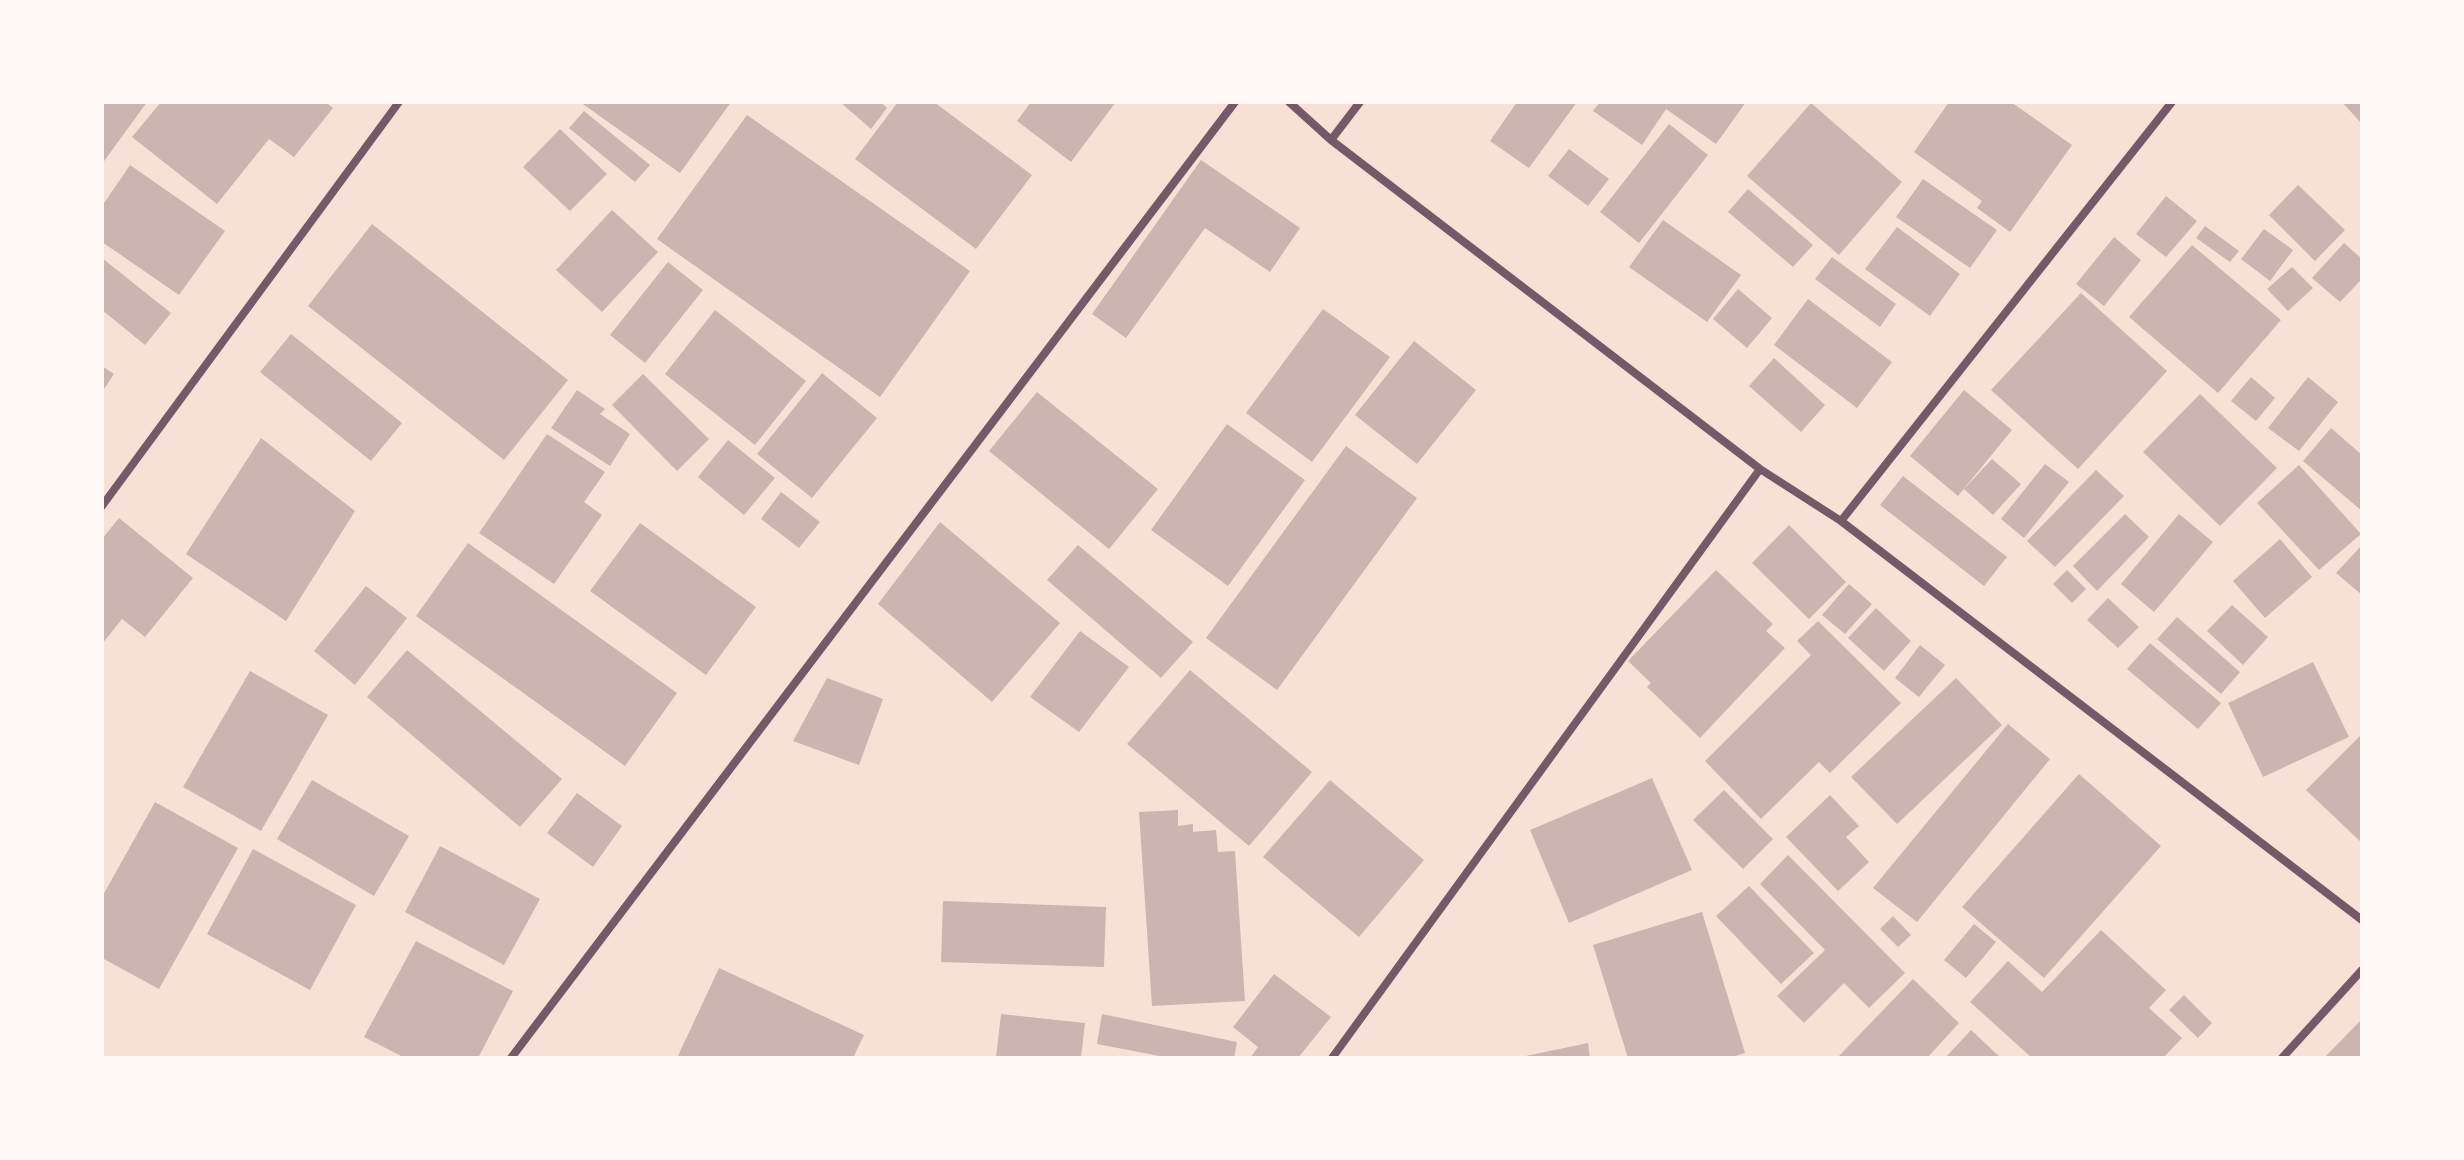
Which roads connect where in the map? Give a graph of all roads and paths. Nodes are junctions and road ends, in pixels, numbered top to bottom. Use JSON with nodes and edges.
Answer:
{"nodes":[{"id":1,"x":399,"y":102,"type":"edge"},
{"id":2,"x":1235,"y":102,"type":"edge"},
{"id":3,"x":1289,"y":102,"type":"edge"},
{"id":4,"x":1360,"y":102,"type":"edge"},
{"id":5,"x":2172,"y":102,"type":"edge"},
{"id":6,"x":1331,"y":140,"type":"junction"},
{"id":7,"x":1760,"y":469,"type":"junction"},
{"id":8,"x":102,"y":506,"type":"edge"},
{"id":9,"x":1841,"y":521,"type":"junction"},
{"id":10,"x":2362,"y":920,"type":"edge"},
{"id":11,"x":2362,"y":970,"type":"edge"},
{"id":12,"x":511,"y":1058,"type":"edge"},
{"id":13,"x":1332,"y":1058,"type":"edge"},
{"id":14,"x":2282,"y":1058,"type":"edge"}],
"edges":[{"from":1,"to":8,"type":"street"},
{"from":2,"to":12,"type":"street"},
{"from":3,"to":6,"type":"street"},
{"from":4,"to":6,"type":"street"},
{"from":5,"to":9,"type":"street"},
{"from":6,"to":7,"type":"street"},
{"from":7,"to":9,"type":"street"},
{"from":7,"to":13,"type":"street"},
{"from":9,"to":10,"type":"street"},
{"from":11,"to":14,"type":"street"}]}
